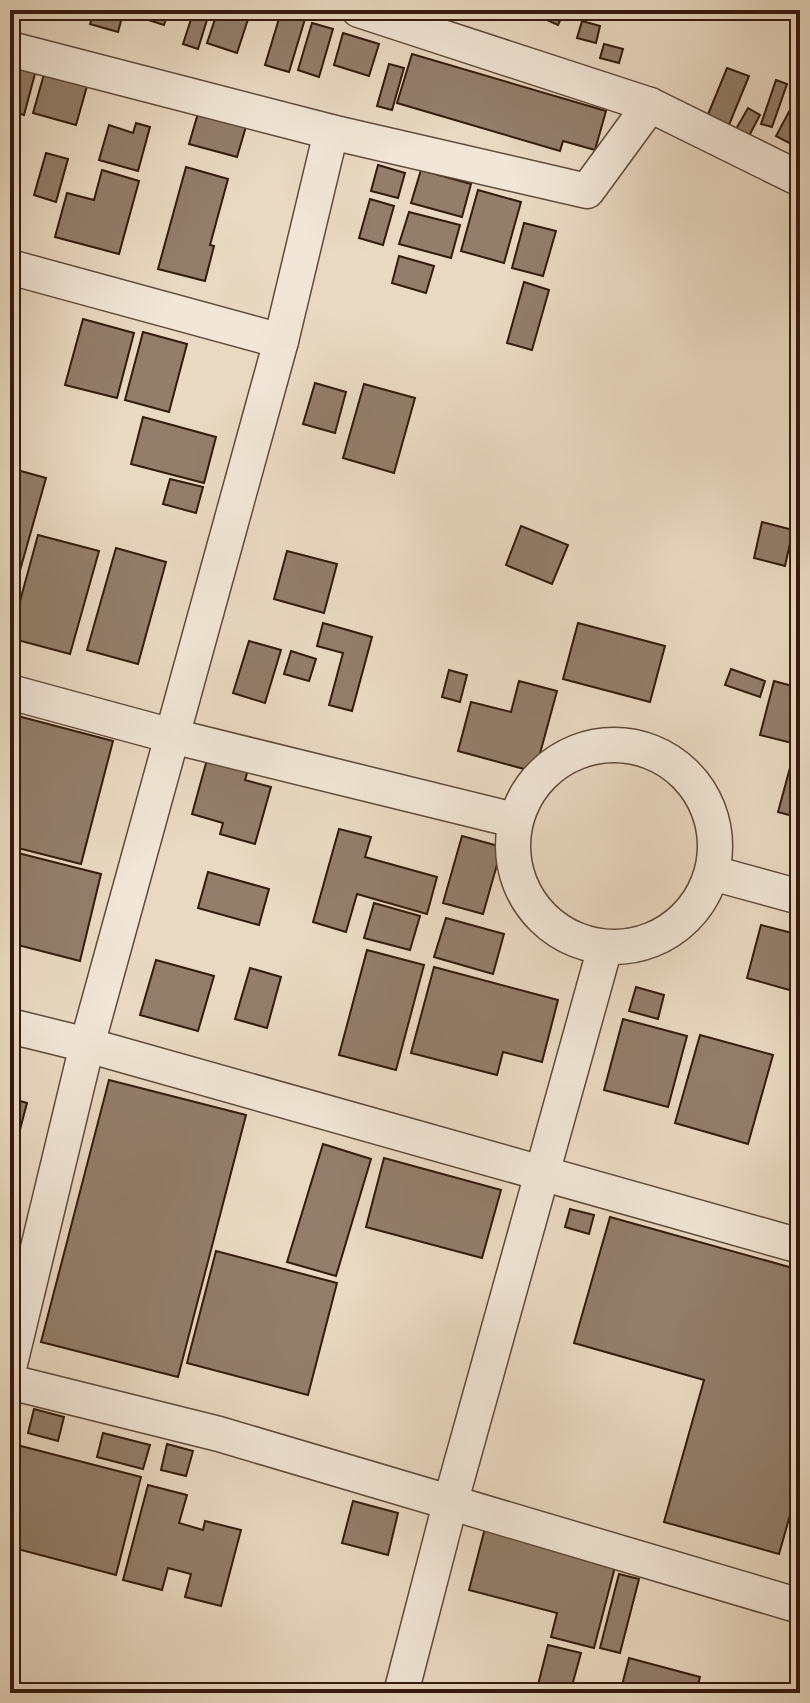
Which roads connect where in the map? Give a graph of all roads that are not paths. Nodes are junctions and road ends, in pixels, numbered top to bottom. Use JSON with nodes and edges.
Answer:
{"nodes":[{"id":1,"x":359,"y":10,"type":"edge"},
{"id":2,"x":10,"y":49,"type":"edge"},
{"id":3,"x":650,"y":105,"type":"junction"},
{"id":4,"x":331,"y":132,"type":"junction"},
{"id":5,"x":800,"y":179,"type":"edge"},
{"id":6,"x":10,"y":267,"type":"edge"},
{"id":7,"x":281,"y":341,"type":"junction"},
{"id":8,"x":10,"y":692,"type":"edge"},
{"id":9,"x":172,"y":736,"type":"junction"},
{"id":10,"x":514,"y":820,"type":"junction"},
{"id":11,"x":716,"y":874,"type":"junction"},
{"id":12,"x":800,"y":897,"type":"edge"},
{"id":13,"x":604,"y":951,"type":"junction"},
{"id":14,"x":10,"y":1026,"type":"edge"},
{"id":15,"x":87,"y":1045,"type":"junction"},
{"id":16,"x":542,"y":1174,"type":"junction"},
{"id":17,"x":800,"y":1246,"type":"edge"},
{"id":18,"x":10,"y":1364,"type":"edge"},
{"id":19,"x":10,"y":1382,"type":"edge"},
{"id":20,"x":450,"y":1504,"type":"junction"},
{"id":21,"x":800,"y":1606,"type":"edge"},
{"id":22,"x":401,"y":1693,"type":"edge"}],
"edges":[{"from":1,"to":3,"type":"street"},
{"from":2,"to":4,"type":"street"},
{"from":3,"to":4,"type":"street"},
{"from":3,"to":5,"type":"street"},
{"from":4,"to":7,"type":"street"},
{"from":6,"to":7,"type":"street"},
{"from":7,"to":9,"type":"street"},
{"from":8,"to":9,"type":"street"},
{"from":9,"to":10,"type":"street"},
{"from":9,"to":15,"type":"street"},
{"from":10,"to":11,"type":"street"},
{"from":10,"to":13,"type":"street"},
{"from":11,"to":12,"type":"street"},
{"from":11,"to":13,"type":"street"},
{"from":13,"to":16,"type":"street"},
{"from":14,"to":15,"type":"street"},
{"from":15,"to":16,"type":"street"},
{"from":15,"to":18,"type":"street"},
{"from":16,"to":17,"type":"street"},
{"from":16,"to":20,"type":"street"},
{"from":19,"to":20,"type":"street"},
{"from":20,"to":21,"type":"street"},
{"from":20,"to":22,"type":"street"}]}
